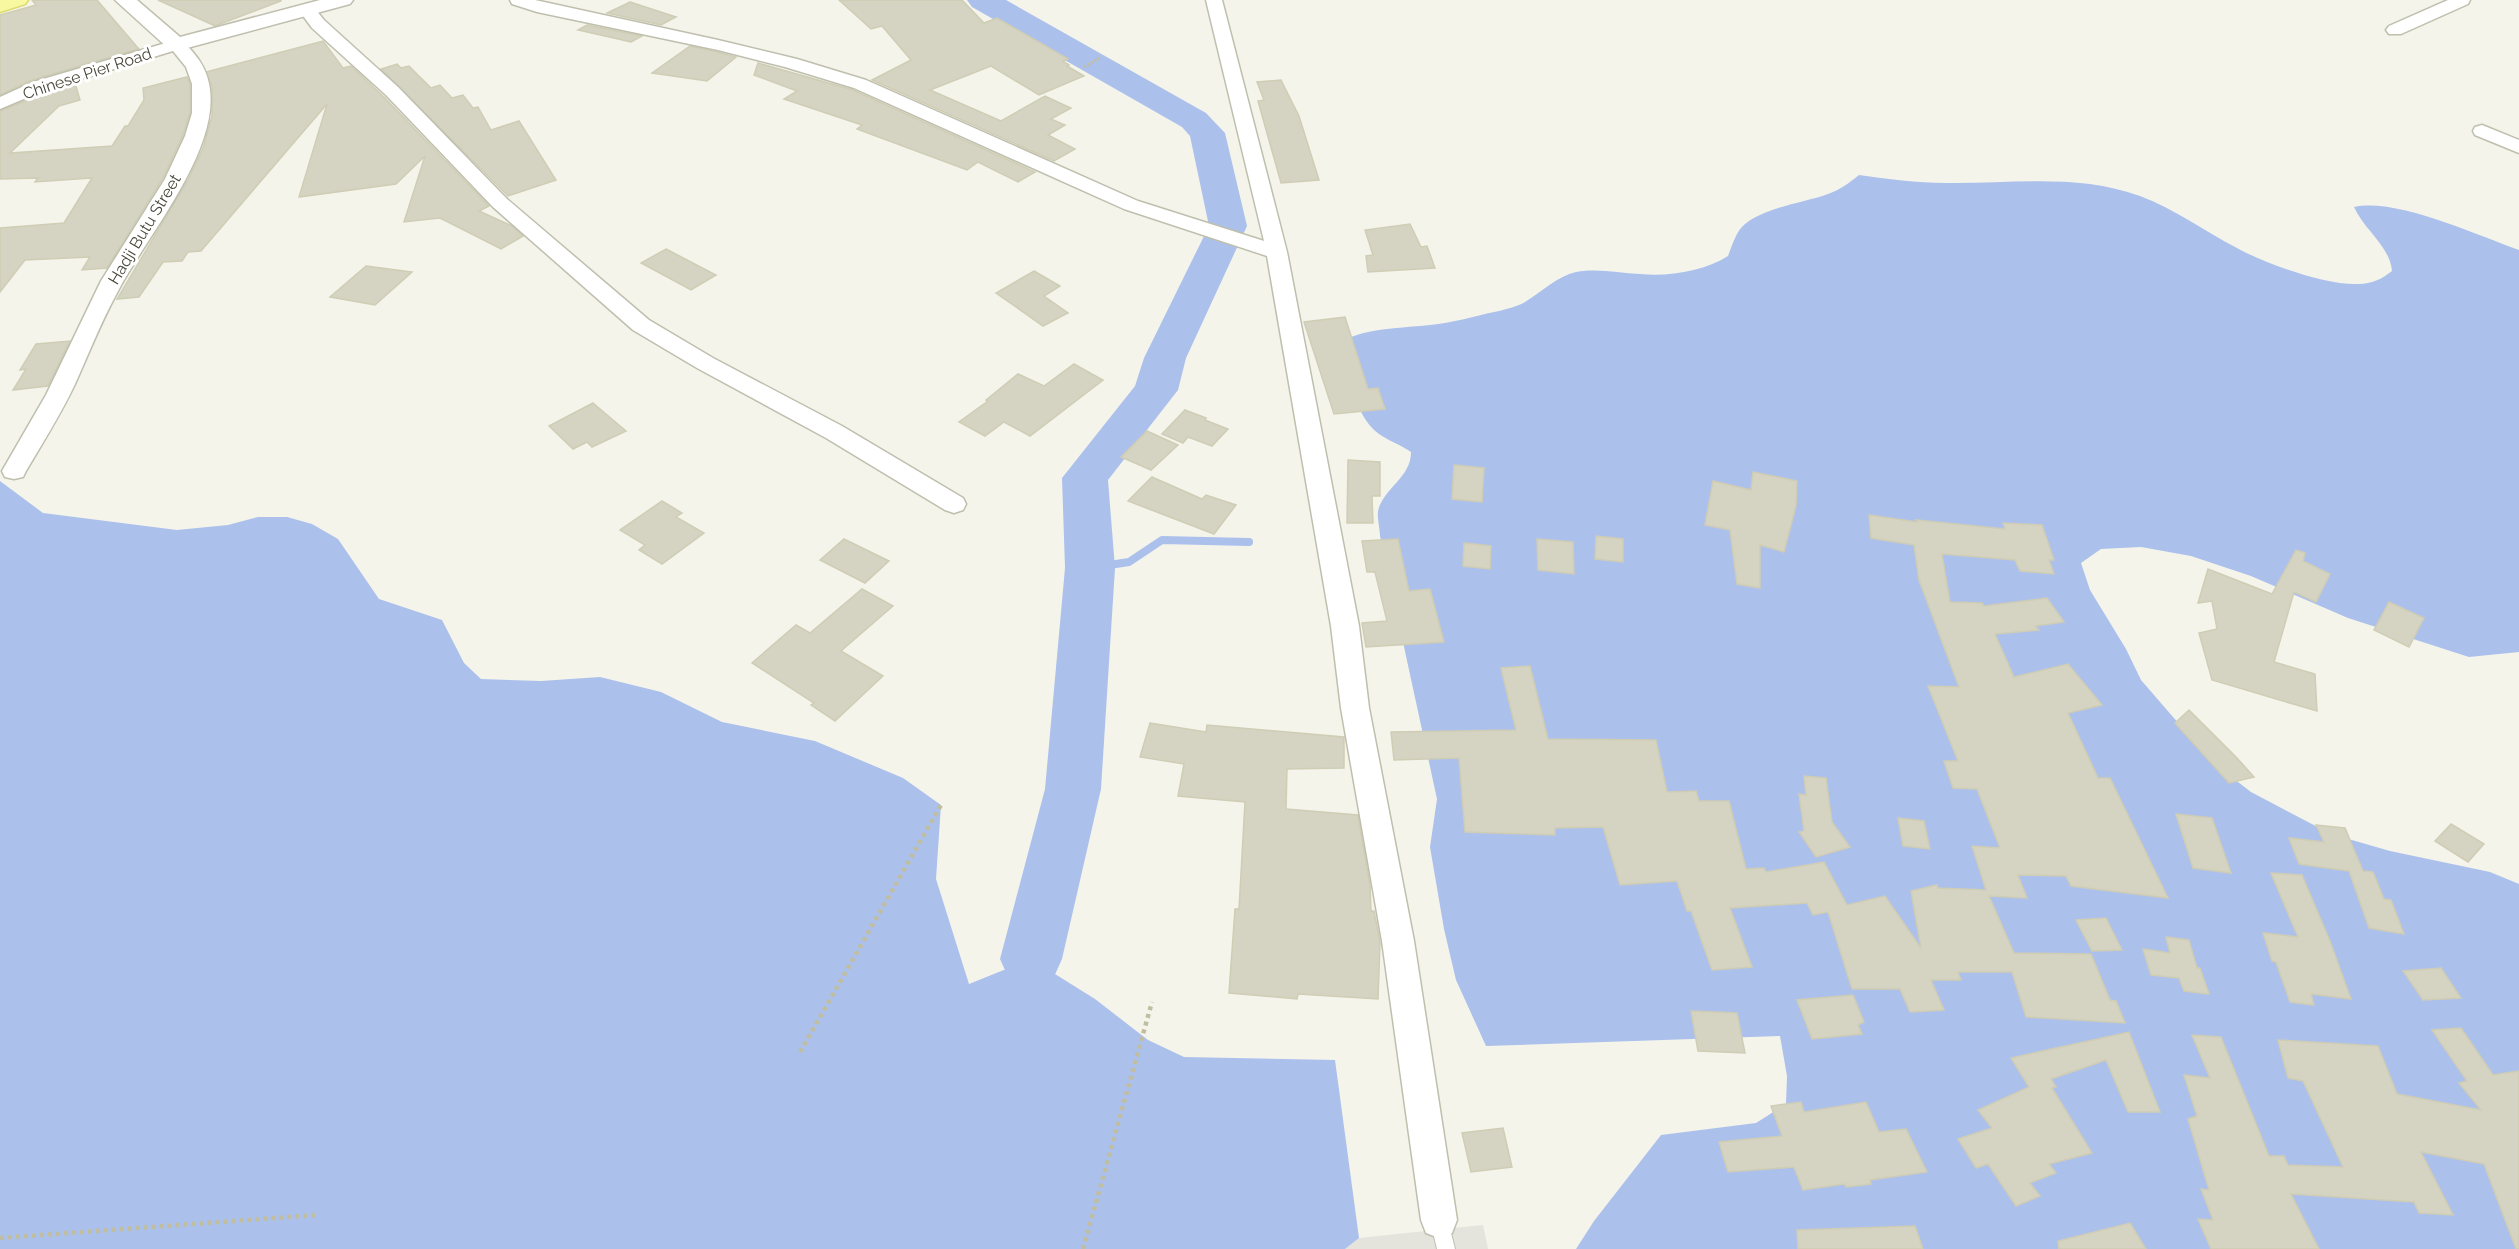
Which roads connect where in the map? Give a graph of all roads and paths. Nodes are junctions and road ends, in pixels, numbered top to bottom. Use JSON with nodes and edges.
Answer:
{"nodes":[{"id":1,"x":18,"y":0,"type":"edge"},
{"id":2,"x":125,"y":0,"type":"edge"},
{"id":3,"x":343,"y":0,"type":"edge"},
{"id":4,"x":518,"y":0,"type":"edge"},
{"id":5,"x":1214,"y":0,"type":"edge"},
{"id":6,"x":2463,"y":0,"type":"edge"},
{"id":7,"x":0,"y":6,"type":"edge"},
{"id":8,"x":306,"y":9,"type":"junction"},
{"id":9,"x":2395,"y":30,"type":"dead end"},
{"id":10,"x":176,"y":45,"type":"junction"},
{"id":11,"x":1100,"y":58,"type":"dead end"},
{"id":12,"x":1084,"y":68,"type":"dead end"},
{"id":13,"x":0,"y":105,"type":"edge"},
{"id":14,"x":2482,"y":131,"type":"dead end"},
{"id":15,"x":2519,"y":147,"type":"edge"},
{"id":16,"x":1277,"y":252,"type":"junction"},
{"id":17,"x":14,"y":471,"type":"dead end"},
{"id":18,"x":954,"y":504,"type":"dead end"},
{"id":19,"x":941,"y":805,"type":"dead end"},
{"id":20,"x":1152,"y":1002,"type":"dead end"},
{"id":21,"x":800,"y":1052,"type":"dead end"},
{"id":22,"x":315,"y":1215,"type":"dead end"},
{"id":23,"x":1439,"y":1220,"type":"joint"},
{"id":24,"x":0,"y":1238,"type":"edge"},
{"id":25,"x":1083,"y":1249,"type":"edge"},
{"id":26,"x":1446,"y":1249,"type":"edge"}],
"edges":[{"from":1,"to":7,"type":"main road"},
{"from":2,"to":10,"type":"street","name":"Hadji Butu Street"},
{"from":3,"to":8,"type":"street"},
{"from":4,"to":16,"type":"street"},
{"from":5,"to":16,"type":"street"},
{"from":6,"to":9,"type":"street"},
{"from":8,"to":10,"type":"street"},
{"from":8,"to":18,"type":"street"},
{"from":10,"to":13,"type":"street","name":"Chinese Pier Road"},
{"from":10,"to":17,"type":"street","name":"Hadji Butu Street"},
{"from":11,"to":12,"type":"path"},
{"from":14,"to":15,"type":"street"},
{"from":16,"to":23,"type":"street"},
{"from":19,"to":21,"type":"path"},
{"from":20,"to":25,"type":"path"},
{"from":22,"to":24,"type":"path"},
{"from":23,"to":26,"type":"lane"}]}
